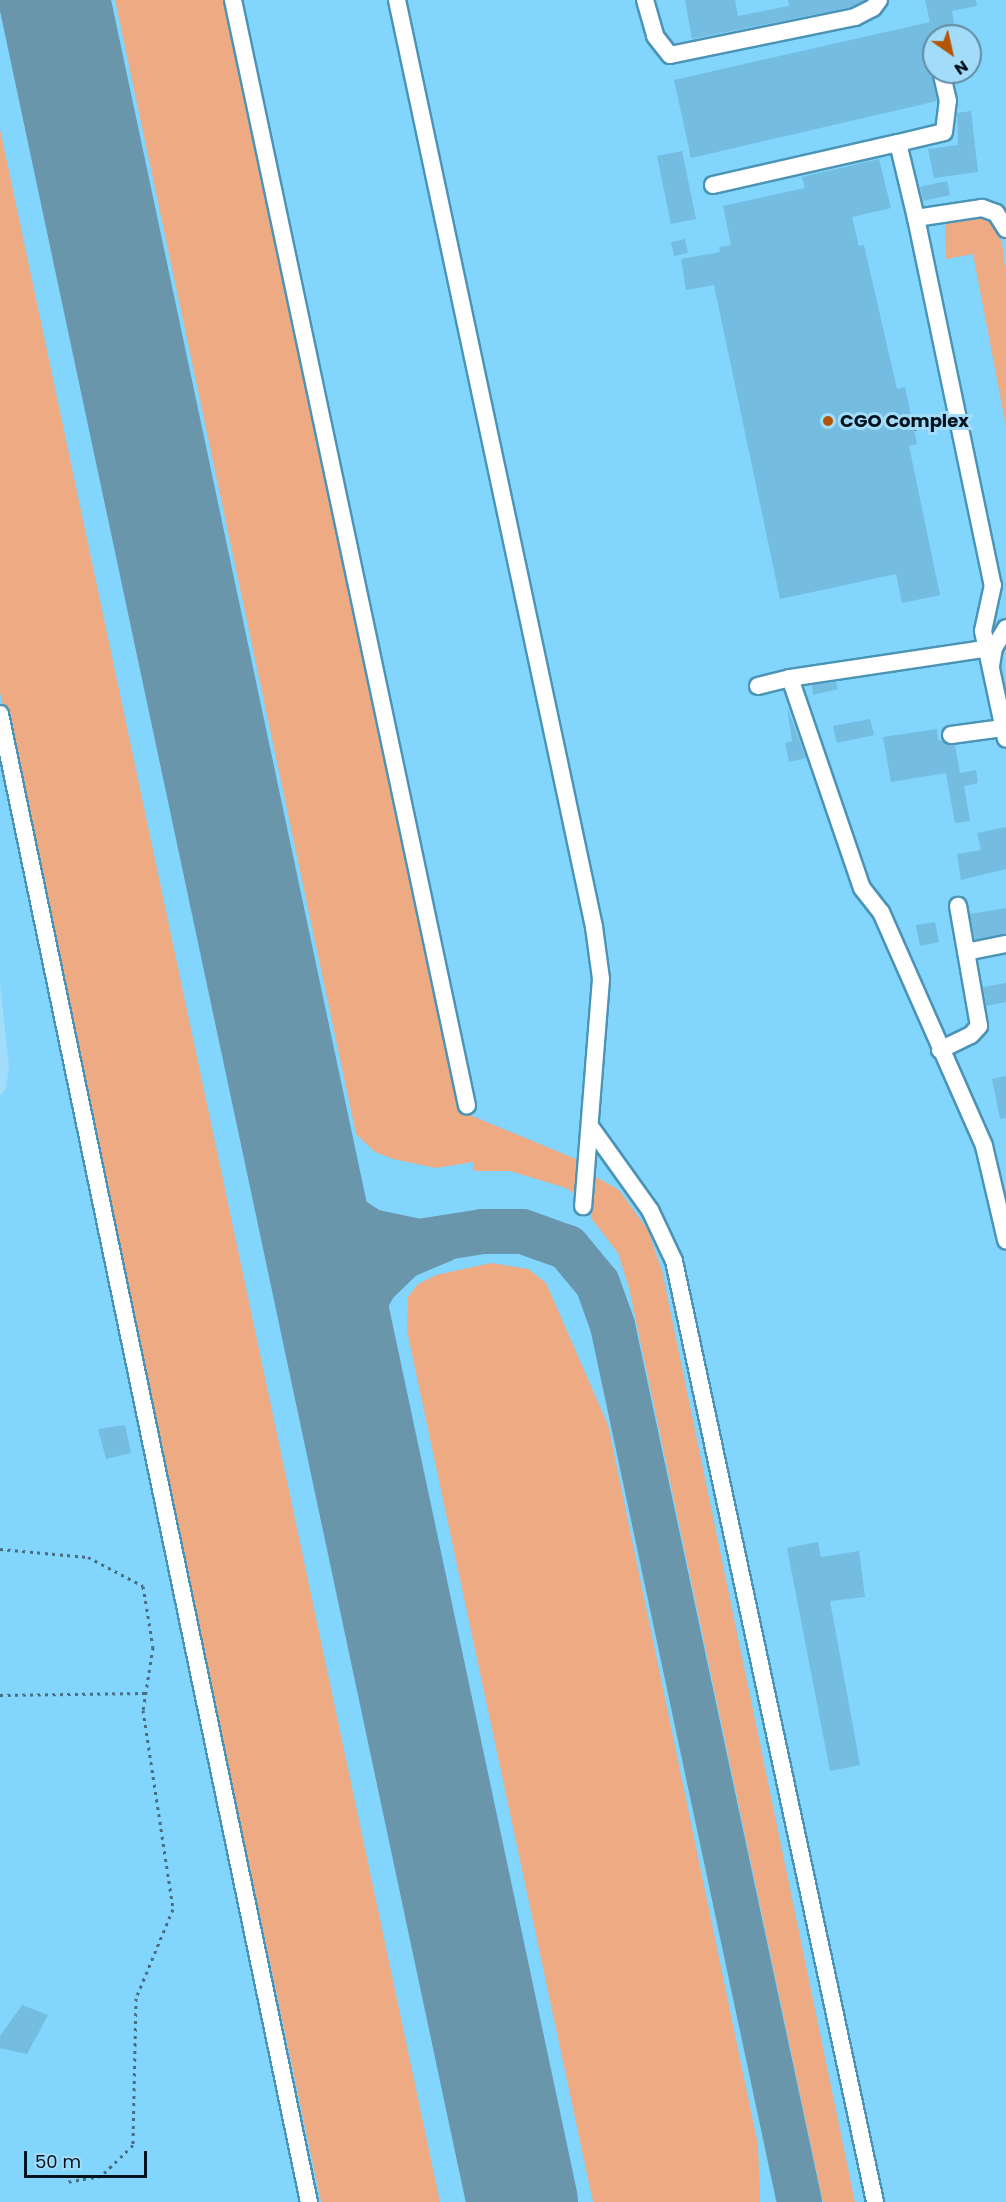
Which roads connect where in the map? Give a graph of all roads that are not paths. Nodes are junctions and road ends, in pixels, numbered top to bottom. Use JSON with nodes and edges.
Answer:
{"nodes":[{"id":1,"x":233,"y":0,"type":"edge"},
{"id":2,"x":398,"y":0,"type":"edge"},
{"id":3,"x":645,"y":0,"type":"edge"},
{"id":4,"x":879,"y":0,"type":"edge"},
{"id":5,"x":944,"y":84,"type":"edge"},
{"id":6,"x":898,"y":143,"type":"junction"},
{"id":7,"x":713,"y":184,"type":"dead end"},
{"id":8,"x":916,"y":218,"type":"junction"},
{"id":9,"x":1006,"y":229,"type":"edge"},
{"id":10,"x":1006,"y":628,"type":"edge"},
{"id":11,"x":985,"y":649,"type":"junction"},
{"id":12,"x":990,"y":669,"type":"junction"},
{"id":13,"x":790,"y":678,"type":"junction"},
{"id":14,"x":758,"y":686,"type":"dead end"},
{"id":15,"x":0,"y":714,"type":"edge"},
{"id":16,"x":1004,"y":734,"type":"edge"},
{"id":17,"x":951,"y":735,"type":"dead end"},
{"id":18,"x":958,"y":906,"type":"dead end"},
{"id":19,"x":1006,"y":944,"type":"edge"},
{"id":20,"x":966,"y":952,"type":"junction"},
{"id":21,"x":940,"y":1050,"type":"junction"},
{"id":22,"x":468,"y":1107,"type":"dead end"},
{"id":23,"x":592,"y":1129,"type":"junction"},
{"id":24,"x":583,"y":1206,"type":"dead end"},
{"id":25,"x":1006,"y":1240,"type":"edge"},
{"id":26,"x":309,"y":2202,"type":"edge"},
{"id":27,"x":874,"y":2202,"type":"edge"}],
"edges":[{"from":1,"to":22,"type":"lane"},
{"from":2,"to":23,"type":"lane"},
{"from":3,"to":4,"type":"lane"},
{"from":5,"to":6,"type":"lane"},
{"from":6,"to":7,"type":"lane"},
{"from":6,"to":8,"type":"lane"},
{"from":8,"to":9,"type":"lane"},
{"from":8,"to":11,"type":"lane"},
{"from":10,"to":12,"type":"lane"},
{"from":11,"to":12,"type":"lane"},
{"from":11,"to":13,"type":"lane"},
{"from":12,"to":16,"type":"lane"},
{"from":13,"to":14,"type":"lane"},
{"from":13,"to":21,"type":"lane"},
{"from":15,"to":26,"type":"lane"},
{"from":16,"to":17,"type":"lane"},
{"from":18,"to":20,"type":"lane"},
{"from":19,"to":20,"type":"lane"},
{"from":20,"to":21,"type":"lane"},
{"from":21,"to":25,"type":"lane"},
{"from":23,"to":24,"type":"lane"},
{"from":23,"to":27,"type":"lane"}]}
